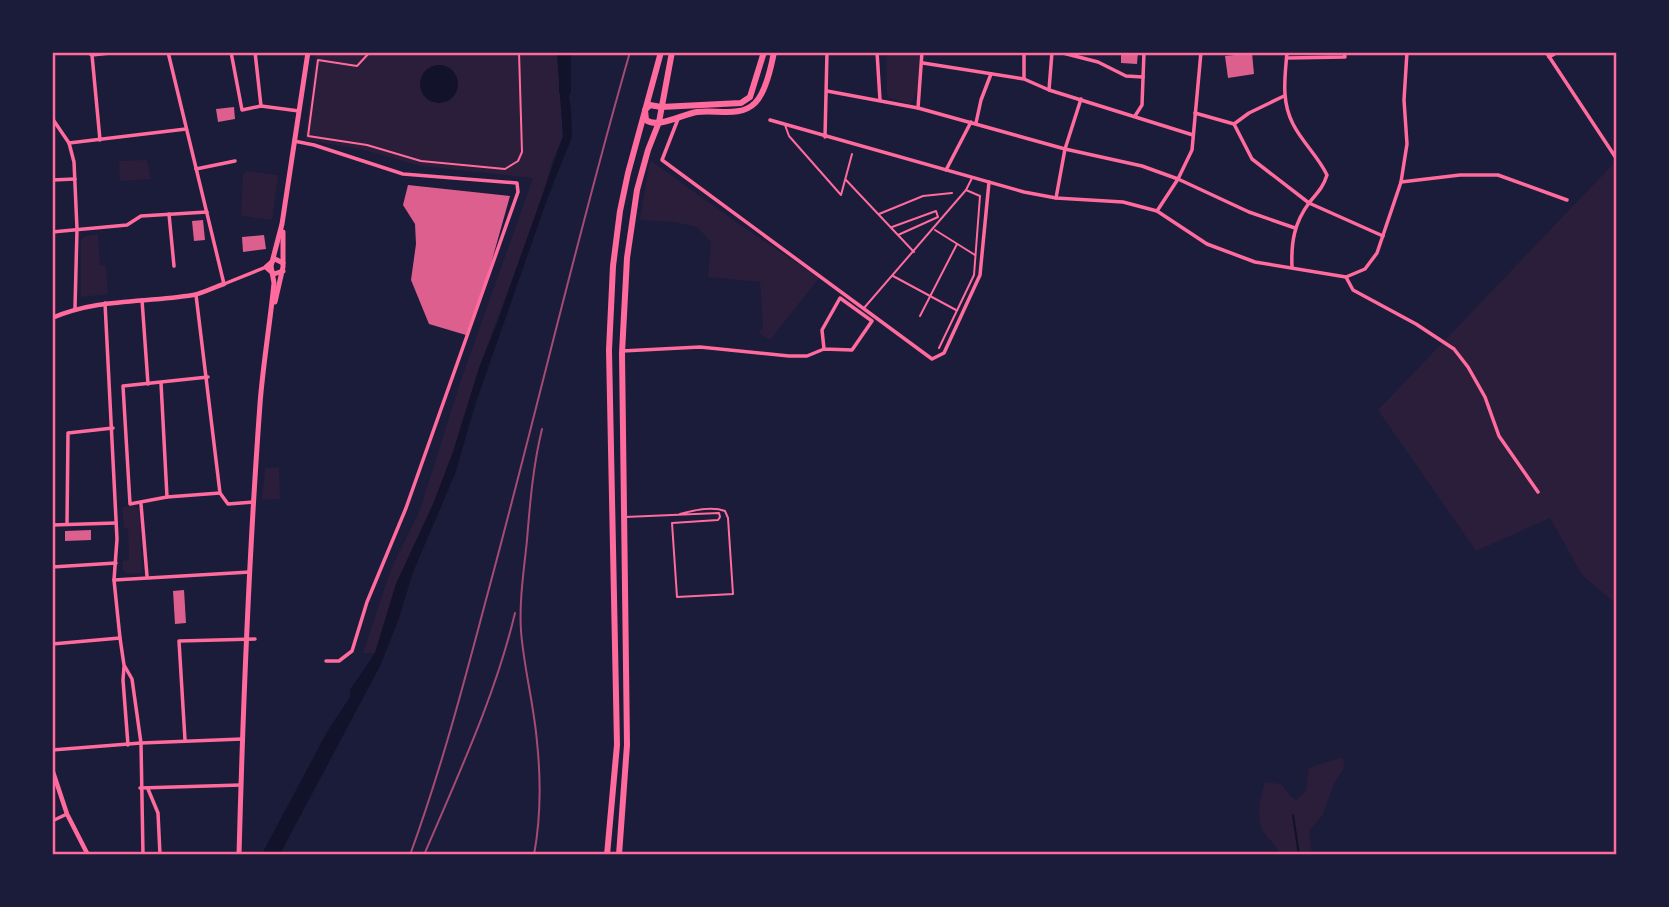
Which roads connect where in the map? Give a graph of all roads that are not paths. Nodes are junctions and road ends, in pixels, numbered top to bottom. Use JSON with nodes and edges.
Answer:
{"nodes":[{"id":1,"x":87,"y":52,"type":"edge"},
{"id":2,"x":119,"y":52,"type":"edge"},
{"id":3,"x":167,"y":52,"type":"edge"},
{"id":4,"x":231,"y":52,"type":"edge"},
{"id":5,"x":255,"y":52,"type":"edge"},
{"id":6,"x":308,"y":52,"type":"edge"},
{"id":7,"x":661,"y":52,"type":"edge"},
{"id":8,"x":673,"y":52,"type":"edge"},
{"id":9,"x":764,"y":52,"type":"edge"},
{"id":10,"x":774,"y":52,"type":"edge"},
{"id":11,"x":827,"y":52,"type":"edge"},
{"id":12,"x":877,"y":52,"type":"edge"},
{"id":13,"x":922,"y":52,"type":"edge"},
{"id":14,"x":1024,"y":52,"type":"edge"},
{"id":15,"x":1052,"y":52,"type":"edge"},
{"id":16,"x":1059,"y":52,"type":"edge"},
{"id":17,"x":1144,"y":52,"type":"edge"},
{"id":18,"x":1201,"y":52,"type":"edge"},
{"id":19,"x":1345,"y":52,"type":"edge"},
{"id":20,"x":1407,"y":52,"type":"edge"},
{"id":21,"x":1546,"y":52,"type":"edge"},
{"id":22,"x":1558,"y":52,"type":"edge"},
{"id":23,"x":92,"y":55,"type":"junction"},
{"id":24,"x":1287,"y":55,"type":"edge"},
{"id":25,"x":1333,"y":55,"type":"edge"},
{"id":26,"x":1549,"y":57,"type":"junction"},
{"id":27,"x":923,"y":63,"type":"junction"},
{"id":28,"x":991,"y":74,"type":"junction"},
{"id":29,"x":1143,"y":76,"type":"junction"},
{"id":30,"x":1024,"y":79,"type":"junction"},
{"id":31,"x":1049,"y":90,"type":"junction"},
{"id":32,"x":827,"y":92,"type":"junction"},
{"id":33,"x":1284,"y":96,"type":"junction"},
{"id":34,"x":1081,"y":99,"type":"junction"},
{"id":35,"x":880,"y":100,"type":"junction"},
{"id":36,"x":261,"y":106,"type":"junction"},
{"id":37,"x":661,"y":107,"type":"junction"},
{"id":38,"x":918,"y":108,"type":"junction"},
{"id":39,"x":645,"y":110,"type":"junction"},
{"id":40,"x":299,"y":111,"type":"junction"},
{"id":41,"x":1195,"y":113,"type":"junction"},
{"id":42,"x":1135,"y":116,"type":"junction"},
{"id":43,"x":678,"y":117,"type":"junction"},
{"id":44,"x":770,"y":120,"type":"dead end"},
{"id":45,"x":53,"y":121,"type":"edge"},
{"id":46,"x":659,"y":122,"type":"junction"},
{"id":47,"x":974,"y":123,"type":"junction"},
{"id":48,"x":785,"y":124,"type":"junction"},
{"id":49,"x":1234,"y":124,"type":"junction"},
{"id":50,"x":186,"y":129,"type":"junction"},
{"id":51,"x":1193,"y":135,"type":"junction"},
{"id":52,"x":825,"y":136,"type":"junction"},
{"id":53,"x":100,"y":140,"type":"junction"},
{"id":54,"x":294,"y":141,"type":"junction"},
{"id":55,"x":69,"y":143,"type":"junction"},
{"id":56,"x":1065,"y":149,"type":"junction"},
{"id":57,"x":852,"y":154,"type":"dead end"},
{"id":58,"x":1616,"y":158,"type":"edge"},
{"id":59,"x":235,"y":161,"type":"dead end"},
{"id":60,"x":196,"y":169,"type":"junction"},
{"id":61,"x":946,"y":170,"type":"junction"},
{"id":62,"x":972,"y":177,"type":"junction"},
{"id":63,"x":75,"y":178,"type":"junction"},
{"id":64,"x":845,"y":179,"type":"junction"},
{"id":65,"x":1178,"y":179,"type":"junction"},
{"id":66,"x":52,"y":180,"type":"edge"},
{"id":67,"x":989,"y":182,"type":"junction"},
{"id":68,"x":1401,"y":183,"type":"junction"},
{"id":69,"x":966,"y":190,"type":"junction"},
{"id":70,"x":951,"y":193,"type":"dead end"},
{"id":71,"x":1056,"y":198,"type":"junction"},
{"id":72,"x":1567,"y":200,"type":"dead end"},
{"id":73,"x":1309,"y":203,"type":"junction"},
{"id":74,"x":1157,"y":211,"type":"junction"},
{"id":75,"x":207,"y":212,"type":"junction"},
{"id":76,"x":169,"y":214,"type":"junction"},
{"id":77,"x":878,"y":214,"type":"junction"},
{"id":78,"x":282,"y":224,"type":"junction"},
{"id":79,"x":891,"y":228,"type":"junction"},
{"id":80,"x":1295,"y":228,"type":"junction"},
{"id":81,"x":77,"y":229,"type":"junction"},
{"id":82,"x":933,"y":229,"type":"junction"},
{"id":83,"x":52,"y":232,"type":"edge"},
{"id":84,"x":898,"y":235,"type":"junction"},
{"id":85,"x":1383,"y":236,"type":"junction"},
{"id":86,"x":957,"y":244,"type":"junction"},
{"id":87,"x":914,"y":252,"type":"junction"},
{"id":88,"x":975,"y":255,"type":"junction"},
{"id":89,"x":273,"y":260,"type":"junction"},
{"id":90,"x":283,"y":263,"type":"junction"},
{"id":91,"x":174,"y":265,"type":"dead end"},
{"id":92,"x":266,"y":267,"type":"junction"},
{"id":93,"x":1292,"y":267,"type":"junction"},
{"id":94,"x":283,"y":271,"type":"junction"},
{"id":95,"x":272,"y":273,"type":"junction"},
{"id":96,"x":893,"y":276,"type":"junction"},
{"id":97,"x":1346,"y":277,"type":"junction"},
{"id":98,"x":224,"y":284,"type":"junction"},
{"id":99,"x":196,"y":295,"type":"junction"},
{"id":100,"x":931,"y":296,"type":"junction"},
{"id":101,"x":142,"y":300,"type":"junction"},
{"id":102,"x":105,"y":303,"type":"junction"},
{"id":103,"x":864,"y":307,"type":"junction"},
{"id":104,"x":75,"y":308,"type":"junction"},
{"id":105,"x":957,"y":311,"type":"junction"},
{"id":106,"x":271,"y":312,"type":"junction"},
{"id":107,"x":920,"y":316,"type":"dead end"},
{"id":108,"x":52,"y":318,"type":"edge"},
{"id":109,"x":939,"y":348,"type":"dead end"},
{"id":110,"x":824,"y":349,"type":"junction"},
{"id":111,"x":622,"y":351,"type":"junction"},
{"id":112,"x":208,"y":377,"type":"junction"},
{"id":113,"x":161,"y":383,"type":"junction"},
{"id":114,"x":148,"y":384,"type":"junction"},
{"id":115,"x":123,"y":386,"type":"junction"},
{"id":116,"x":111,"y":387,"type":"junction"},
{"id":117,"x":113,"y":428,"type":"junction"},
{"id":118,"x":1538,"y":492,"type":"dead end"},
{"id":119,"x":220,"y":493,"type":"junction"},
{"id":120,"x":167,"y":497,"type":"junction"},
{"id":121,"x":254,"y":502,"type":"junction"},
{"id":122,"x":141,"y":504,"type":"junction"},
{"id":123,"x":680,"y":514,"type":"junction"},
{"id":124,"x":624,"y":517,"type":"junction"},
{"id":125,"x":613,"y":518,"type":"junction"},
{"id":126,"x":116,"y":523,"type":"junction"},
{"id":127,"x":52,"y":524,"type":"edge"},
{"id":128,"x":67,"y":524,"type":"junction"},
{"id":129,"x":116,"y":564,"type":"junction"},
{"id":130,"x":52,"y":566,"type":"edge"},
{"id":131,"x":250,"y":572,"type":"junction"},
{"id":132,"x":147,"y":576,"type":"junction"},
{"id":133,"x":114,"y":580,"type":"junction"},
{"id":134,"x":120,"y":638,"type":"junction"},
{"id":135,"x":246,"y":639,"type":"junction"},
{"id":136,"x":255,"y":639,"type":"dead end"},
{"id":137,"x":52,"y":644,"type":"edge"},
{"id":138,"x":326,"y":661,"type":"dead end"},
{"id":139,"x":124,"y":665,"type":"junction"},
{"id":140,"x":242,"y":739,"type":"junction"},
{"id":141,"x":186,"y":740,"type":"junction"},
{"id":142,"x":141,"y":743,"type":"junction"},
{"id":143,"x":128,"y":745,"type":"junction"},
{"id":144,"x":52,"y":750,"type":"edge"},
{"id":145,"x":52,"y":769,"type":"edge"},
{"id":146,"x":241,"y":785,"type":"junction"},
{"id":147,"x":140,"y":788,"type":"junction"},
{"id":148,"x":148,"y":788,"type":"junction"},
{"id":149,"x":67,"y":814,"type":"junction"},
{"id":150,"x":52,"y":821,"type":"edge"},
{"id":151,"x":88,"y":855,"type":"edge"},
{"id":152,"x":142,"y":855,"type":"edge"},
{"id":153,"x":160,"y":855,"type":"edge"},
{"id":154,"x":239,"y":855,"type":"edge"},
{"id":155,"x":607,"y":855,"type":"edge"},
{"id":156,"x":619,"y":855,"type":"edge"}],
"edges":[{"from":1,"to":23,"type":"street"},
{"from":2,"to":23,"type":"street"},
{"from":3,"to":50,"type":"street"},
{"from":4,"to":36,"type":"street"},
{"from":5,"to":36,"type":"street"},
{"from":6,"to":40,"type":"main road"},
{"from":7,"to":39,"type":"main road"},
{"from":8,"to":37,"type":"main road"},
{"from":9,"to":37,"type":"main road"},
{"from":10,"to":43,"type":"main road"},
{"from":11,"to":32,"type":"street"},
{"from":12,"to":35,"type":"street"},
{"from":13,"to":27,"type":"street"},
{"from":14,"to":30,"type":"street"},
{"from":15,"to":31,"type":"street"},
{"from":16,"to":29,"type":"street"},
{"from":17,"to":29,"type":"street"},
{"from":18,"to":41,"type":"street"},
{"from":19,"to":25,"type":"street"},
{"from":20,"to":68,"type":"street"},
{"from":21,"to":26,"type":"street"},
{"from":22,"to":26,"type":"street"},
{"from":23,"to":53,"type":"street"},
{"from":24,"to":25,"type":"street"},
{"from":24,"to":33,"type":"street"},
{"from":26,"to":58,"type":"street"},
{"from":27,"to":28,"type":"street"},
{"from":27,"to":38,"type":"street"},
{"from":28,"to":30,"type":"street"},
{"from":28,"to":47,"type":"street"},
{"from":29,"to":42,"type":"street"},
{"from":30,"to":31,"type":"street"},
{"from":31,"to":34,"type":"street"},
{"from":32,"to":35,"type":"street"},
{"from":32,"to":52,"type":"street"},
{"from":33,"to":49,"type":"street"},
{"from":33,"to":73,"type":"street"},
{"from":34,"to":42,"type":"street"},
{"from":34,"to":56,"type":"street"},
{"from":35,"to":38,"type":"street"},
{"from":36,"to":40,"type":"street"},
{"from":37,"to":39,"type":"main road"},
{"from":37,"to":46,"type":"main road"},
{"from":38,"to":47,"type":"street"},
{"from":39,"to":46,"type":"main road"},
{"from":39,"to":125,"type":"main road"},
{"from":40,"to":54,"type":"main road"},
{"from":41,"to":49,"type":"street"},
{"from":41,"to":51,"type":"street"},
{"from":42,"to":51,"type":"street"},
{"from":43,"to":46,"type":"main road"},
{"from":43,"to":103,"type":"street"},
{"from":44,"to":48,"type":"street"},
{"from":45,"to":55,"type":"street"},
{"from":46,"to":111,"type":"main road"},
{"from":47,"to":56,"type":"street"},
{"from":47,"to":61,"type":"street"},
{"from":48,"to":52,"type":"street"},
{"from":48,"to":64,"type":"lane"},
{"from":49,"to":73,"type":"street"},
{"from":50,"to":53,"type":"street"},
{"from":50,"to":60,"type":"street"},
{"from":51,"to":65,"type":"street"},
{"from":52,"to":61,"type":"street"},
{"from":53,"to":55,"type":"street"},
{"from":54,"to":78,"type":"main road"},
{"from":54,"to":138,"type":"street"},
{"from":55,"to":63,"type":"street"},
{"from":56,"to":65,"type":"street"},
{"from":56,"to":71,"type":"street"},
{"from":57,"to":64,"type":"lane"},
{"from":59,"to":60,"type":"street"},
{"from":60,"to":75,"type":"street"},
{"from":61,"to":62,"type":"street"},
{"from":62,"to":67,"type":"street"},
{"from":62,"to":69,"type":"lane"},
{"from":63,"to":66,"type":"street"},
{"from":63,"to":81,"type":"street"},
{"from":64,"to":77,"type":"lane"},
{"from":65,"to":74,"type":"street"},
{"from":65,"to":80,"type":"street"},
{"from":67,"to":71,"type":"street"},
{"from":67,"to":103,"type":"street"},
{"from":68,"to":72,"type":"street"},
{"from":68,"to":85,"type":"street"},
{"from":69,"to":82,"type":"lane"},
{"from":69,"to":88,"type":"lane"},
{"from":70,"to":77,"type":"lane"},
{"from":71,"to":74,"type":"street"},
{"from":73,"to":80,"type":"street"},
{"from":73,"to":85,"type":"street"},
{"from":74,"to":93,"type":"street"},
{"from":75,"to":76,"type":"street"},
{"from":75,"to":98,"type":"street"},
{"from":76,"to":81,"type":"street"},
{"from":76,"to":91,"type":"street"},
{"from":77,"to":79,"type":"lane"},
{"from":78,"to":89,"type":"main road"},
{"from":78,"to":90,"type":"main road"},
{"from":79,"to":84,"type":"lane"},
{"from":79,"to":84,"type":"lane"},
{"from":80,"to":93,"type":"street"},
{"from":81,"to":83,"type":"street"},
{"from":81,"to":104,"type":"street"},
{"from":82,"to":86,"type":"lane"},
{"from":82,"to":87,"type":"lane"},
{"from":84,"to":87,"type":"lane"},
{"from":85,"to":97,"type":"street"},
{"from":86,"to":88,"type":"lane"},
{"from":86,"to":100,"type":"lane"},
{"from":87,"to":96,"type":"lane"},
{"from":88,"to":105,"type":"lane"},
{"from":89,"to":90,"type":"main road"},
{"from":89,"to":92,"type":"main road"},
{"from":89,"to":95,"type":"main road"},
{"from":90,"to":94,"type":"main road"},
{"from":92,"to":95,"type":"main road"},
{"from":92,"to":98,"type":"street"},
{"from":93,"to":97,"type":"street"},
{"from":94,"to":95,"type":"main road"},
{"from":94,"to":106,"type":"main road"},
{"from":95,"to":106,"type":"main road"},
{"from":96,"to":100,"type":"lane"},
{"from":96,"to":103,"type":"lane"},
{"from":97,"to":118,"type":"street"},
{"from":98,"to":99,"type":"street"},
{"from":99,"to":101,"type":"street"},
{"from":99,"to":112,"type":"street"},
{"from":100,"to":105,"type":"lane"},
{"from":100,"to":107,"type":"lane"},
{"from":101,"to":102,"type":"street"},
{"from":101,"to":114,"type":"street"},
{"from":102,"to":104,"type":"street"},
{"from":102,"to":116,"type":"street"},
{"from":104,"to":108,"type":"street"},
{"from":105,"to":109,"type":"lane"},
{"from":106,"to":121,"type":"main road"},
{"from":110,"to":110,"type":"street"},
{"from":110,"to":111,"type":"street"},
{"from":111,"to":124,"type":"main road"},
{"from":112,"to":113,"type":"street"},
{"from":112,"to":119,"type":"street"},
{"from":113,"to":114,"type":"street"},
{"from":113,"to":120,"type":"street"},
{"from":114,"to":115,"type":"street"},
{"from":115,"to":116,"type":"street"},
{"from":115,"to":122,"type":"street"},
{"from":116,"to":117,"type":"street"},
{"from":117,"to":126,"type":"street"},
{"from":117,"to":128,"type":"street"},
{"from":119,"to":120,"type":"street"},
{"from":119,"to":121,"type":"street"},
{"from":120,"to":122,"type":"street"},
{"from":121,"to":131,"type":"main road"},
{"from":122,"to":132,"type":"street"},
{"from":123,"to":123,"type":"lane"},
{"from":123,"to":124,"type":"lane"},
{"from":124,"to":125,"type":"main road"},
{"from":124,"to":156,"type":"main road"},
{"from":125,"to":155,"type":"main road"},
{"from":126,"to":128,"type":"street"},
{"from":126,"to":129,"type":"street"},
{"from":127,"to":128,"type":"street"},
{"from":129,"to":130,"type":"street"},
{"from":129,"to":133,"type":"street"},
{"from":131,"to":132,"type":"street"},
{"from":131,"to":135,"type":"main road"},
{"from":132,"to":133,"type":"street"},
{"from":133,"to":134,"type":"street"},
{"from":134,"to":137,"type":"street"},
{"from":134,"to":139,"type":"street"},
{"from":135,"to":136,"type":"street"},
{"from":135,"to":140,"type":"main road"},
{"from":135,"to":141,"type":"street"},
{"from":139,"to":142,"type":"street"},
{"from":139,"to":143,"type":"street"},
{"from":140,"to":141,"type":"street"},
{"from":140,"to":146,"type":"main road"},
{"from":141,"to":142,"type":"street"},
{"from":142,"to":143,"type":"street"},
{"from":142,"to":147,"type":"street"},
{"from":143,"to":144,"type":"street"},
{"from":145,"to":149,"type":"street"},
{"from":146,"to":148,"type":"street"},
{"from":146,"to":154,"type":"main road"},
{"from":147,"to":148,"type":"street"},
{"from":147,"to":152,"type":"street"},
{"from":148,"to":153,"type":"street"},
{"from":149,"to":150,"type":"street"},
{"from":149,"to":151,"type":"street"}]}
